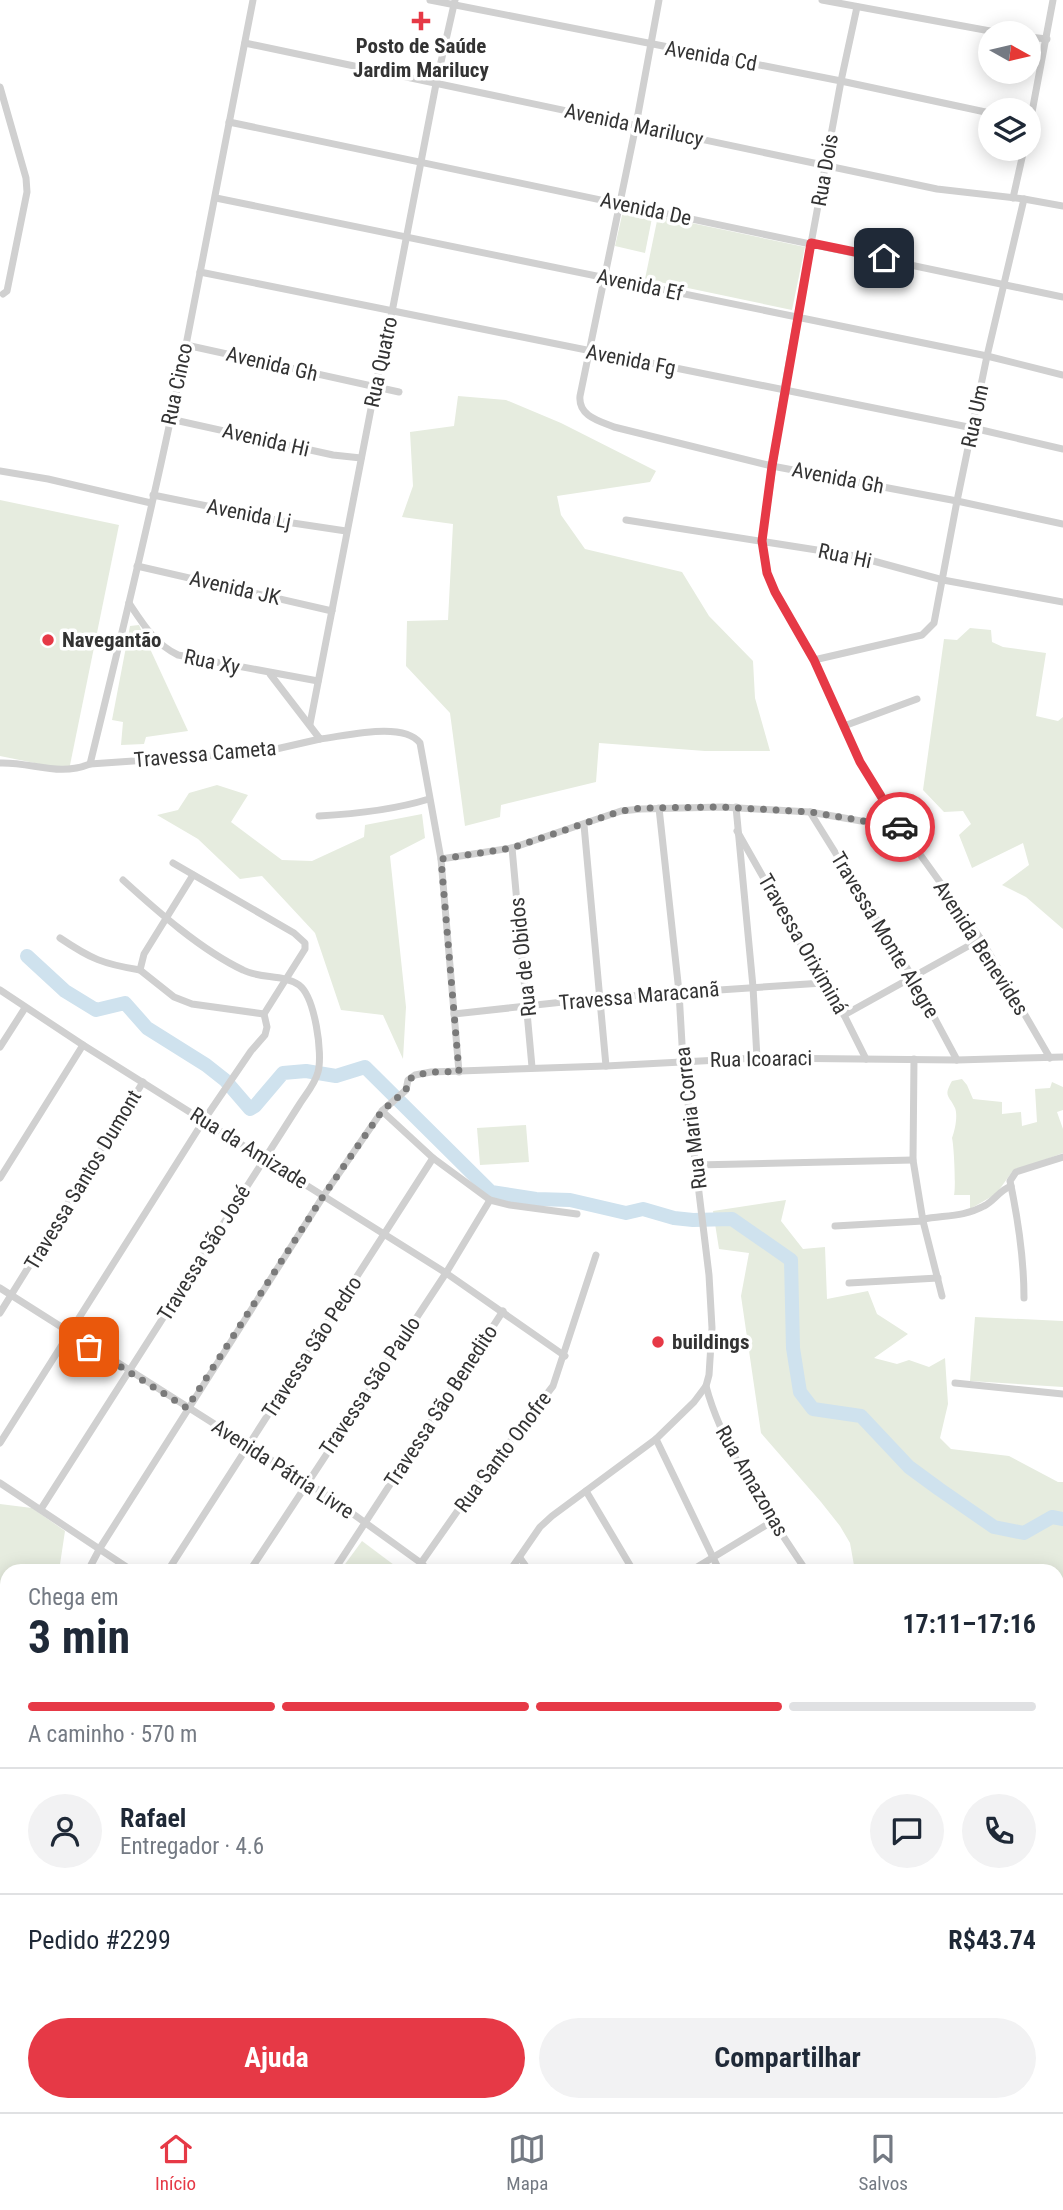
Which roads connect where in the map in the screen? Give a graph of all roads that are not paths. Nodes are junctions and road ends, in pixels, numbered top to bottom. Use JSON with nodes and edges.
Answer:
{"nodes":[{"id":1,"x":253,"y":0,"type":"edge"},
{"id":2,"x":430,"y":0,"type":"edge"},
{"id":3,"x":659,"y":0,"type":"edge"},
{"id":4,"x":822,"y":0,"type":"edge"},
{"id":5,"x":1053,"y":0,"type":"edge"},
{"id":6,"x":455,"y":2,"type":"edge"},
{"id":7,"x":857,"y":7,"type":"junction"},
{"id":8,"x":978,"y":29,"type":"edge"},
{"id":9,"x":1041,"y":38,"type":"edge"},
{"id":10,"x":1047,"y":38,"type":"junction"},
{"id":11,"x":245,"y":43,"type":"junction"},
{"id":12,"x":651,"y":45,"type":"junction"},
{"id":13,"x":841,"y":81,"type":"junction"},
{"id":14,"x":436,"y":84,"type":"junction"},
{"id":15,"x":0,"y":87,"type":"edge"},
{"id":16,"x":1034,"y":98,"type":"edge"},
{"id":17,"x":978,"y":110,"type":"edge"},
{"id":18,"x":229,"y":122,"type":"junction"},
{"id":19,"x":636,"y":125,"type":"junction"},
{"id":20,"x":1021,"y":161,"type":"edge"},
{"id":21,"x":422,"y":163,"type":"junction"},
{"id":22,"x":826,"y":166,"type":"junction"},
{"id":23,"x":216,"y":198,"type":"junction"},
{"id":24,"x":1013,"y":198,"type":"junction"},
{"id":25,"x":1024,"y":199,"type":"junction"},
{"id":26,"x":620,"y":204,"type":"junction"},
{"id":27,"x":1063,"y":206,"type":"edge"},
{"id":28,"x":407,"y":236,"type":"junction"},
{"id":29,"x":811,"y":243,"type":"junction"},
{"id":30,"x":200,"y":272,"type":"junction"},
{"id":31,"x":604,"y":277,"type":"junction"},
{"id":32,"x":1005,"y":285,"type":"junction"},
{"id":33,"x":3,"y":294,"type":"dead end"},
{"id":34,"x":1063,"y":297,"type":"edge"},
{"id":35,"x":392,"y":312,"type":"junction"},
{"id":36,"x":797,"y":317,"type":"junction"},
{"id":37,"x":186,"y":345,"type":"junction"},
{"id":38,"x":590,"y":352,"type":"junction"},
{"id":39,"x":988,"y":356,"type":"junction"},
{"id":40,"x":1063,"y":375,"type":"edge"},
{"id":41,"x":375,"y":388,"type":"junction"},
{"id":42,"x":784,"y":390,"type":"junction"},
{"id":43,"x":399,"y":392,"type":"dead end"},
{"id":44,"x":170,"y":419,"type":"junction"},
{"id":45,"x":973,"y":428,"type":"junction"},
{"id":46,"x":1063,"y":449,"type":"edge"},
{"id":47,"x":361,"y":458,"type":"junction"},
{"id":48,"x":772,"y":466,"type":"junction"},
{"id":49,"x":0,"y":471,"type":"edge"},
{"id":50,"x":152,"y":499,"type":"junction"},
{"id":51,"x":957,"y":501,"type":"junction"},
{"id":52,"x":626,"y":520,"type":"dead end"},
{"id":53,"x":1063,"y":524,"type":"edge"},
{"id":54,"x":346,"y":531,"type":"junction"},
{"id":55,"x":762,"y":541,"type":"junction"},
{"id":56,"x":137,"y":566,"type":"junction"},
{"id":57,"x":943,"y":580,"type":"junction"},
{"id":58,"x":1063,"y":602,"type":"edge"},
{"id":59,"x":129,"y":603,"type":"junction"},
{"id":60,"x":332,"y":611,"type":"junction"},
{"id":61,"x":814,"y":660,"type":"junction"},
{"id":62,"x":270,"y":674,"type":"junction"},
{"id":63,"x":318,"y":681,"type":"junction"},
{"id":64,"x":917,"y":699,"type":"dead end"},
{"id":65,"x":310,"y":724,"type":"junction"},
{"id":66,"x":844,"y":726,"type":"junction"},
{"id":67,"x":320,"y":739,"type":"junction"},
{"id":68,"x":0,"y":763,"type":"edge"},
{"id":69,"x":90,"y":764,"type":"junction"},
{"id":70,"x":429,"y":799,"type":"junction"},
{"id":71,"x":736,"y":807,"type":"junction"},
{"id":72,"x":659,"y":808,"type":"junction"},
{"id":73,"x":810,"y":812,"type":"junction"},
{"id":74,"x":319,"y":816,"type":"dead end"},
{"id":75,"x":584,"y":825,"type":"junction"},
{"id":76,"x":901,"y":828,"type":"junction"},
{"id":77,"x":737,"y":831,"type":"junction"},
{"id":78,"x":512,"y":848,"type":"junction"},
{"id":79,"x":441,"y":859,"type":"junction"},
{"id":80,"x":173,"y":863,"type":"dead end"},
{"id":81,"x":192,"y":875,"type":"junction"},
{"id":82,"x":123,"y":880,"type":"dead end"},
{"id":83,"x":164,"y":918,"type":"junction"},
{"id":84,"x":60,"y":938,"type":"dead end"},
{"id":85,"x":981,"y":939,"type":"junction"},
{"id":86,"x":140,"y":970,"type":"junction"},
{"id":87,"x":912,"y":976,"type":"junction"},
{"id":88,"x":287,"y":979,"type":"junction"},
{"id":89,"x":823,"y":983,"type":"junction"},
{"id":90,"x":753,"y":987,"type":"junction"},
{"id":91,"x":0,"y":990,"type":"edge"},
{"id":92,"x":679,"y":992,"type":"junction"},
{"id":93,"x":600,"y":998,"type":"junction"},
{"id":94,"x":528,"y":1006,"type":"junction"},
{"id":95,"x":24,"y":1008,"type":"junction"},
{"id":96,"x":264,"y":1014,"type":"junction"},
{"id":97,"x":454,"y":1014,"type":"junction"},
{"id":98,"x":844,"y":1015,"type":"junction"},
{"id":99,"x":83,"y":1045,"type":"junction"},
{"id":100,"x":0,"y":1047,"type":"edge"},
{"id":101,"x":1063,"y":1057,"type":"edge"},
{"id":102,"x":757,"y":1058,"type":"junction"},
{"id":103,"x":1050,"y":1058,"type":"junction"},
{"id":104,"x":866,"y":1059,"type":"junction"},
{"id":105,"x":914,"y":1059,"type":"junction"},
{"id":106,"x":957,"y":1060,"type":"junction"},
{"id":107,"x":683,"y":1061,"type":"junction"},
{"id":108,"x":606,"y":1066,"type":"junction"},
{"id":109,"x":532,"y":1067,"type":"junction"},
{"id":110,"x":459,"y":1072,"type":"junction"},
{"id":111,"x":143,"y":1082,"type":"junction"},
{"id":112,"x":382,"y":1111,"type":"junction"},
{"id":113,"x":204,"y":1120,"type":"junction"},
{"id":114,"x":1063,"y":1157,"type":"edge"},
{"id":115,"x":264,"y":1158,"type":"junction"},
{"id":116,"x":433,"y":1158,"type":"junction"},
{"id":117,"x":913,"y":1160,"type":"junction"},
{"id":118,"x":696,"y":1165,"type":"junction"},
{"id":119,"x":0,"y":1178,"type":"edge"},
{"id":120,"x":1011,"y":1186,"type":"junction"},
{"id":121,"x":324,"y":1195,"type":"junction"},
{"id":122,"x":490,"y":1200,"type":"junction"},
{"id":123,"x":577,"y":1214,"type":"dead end"},
{"id":124,"x":923,"y":1220,"type":"junction"},
{"id":125,"x":835,"y":1226,"type":"dead end"},
{"id":126,"x":384,"y":1235,"type":"junction"},
{"id":127,"x":596,"y":1255,"type":"dead end"},
{"id":128,"x":446,"y":1273,"type":"junction"},
{"id":129,"x":938,"y":1278,"type":"junction"},
{"id":130,"x":849,"y":1283,"type":"dead end"},
{"id":131,"x":0,"y":1288,"type":"edge"},
{"id":132,"x":12,"y":1295,"type":"junction"},
{"id":133,"x":942,"y":1296,"type":"dead end"},
{"id":134,"x":1024,"y":1298,"type":"dead end"},
{"id":135,"x":503,"y":1311,"type":"junction"},
{"id":136,"x":0,"y":1314,"type":"edge"},
{"id":137,"x":69,"y":1334,"type":"junction"},
{"id":138,"x":565,"y":1356,"type":"junction"},
{"id":139,"x":130,"y":1372,"type":"junction"},
{"id":140,"x":955,"y":1383,"type":"dead end"},
{"id":141,"x":706,"y":1386,"type":"junction"},
{"id":142,"x":1063,"y":1394,"type":"edge"},
{"id":143,"x":187,"y":1408,"type":"junction"},
{"id":144,"x":656,"y":1438,"type":"junction"},
{"id":145,"x":0,"y":1443,"type":"edge"},
{"id":146,"x":249,"y":1446,"type":"junction"},
{"id":147,"x":306,"y":1482,"type":"junction"},
{"id":148,"x":0,"y":1483,"type":"edge"},
{"id":149,"x":586,"y":1491,"type":"junction"},
{"id":150,"x":41,"y":1509,"type":"junction"},
{"id":151,"x":773,"y":1521,"type":"junction"},
{"id":152,"x":365,"y":1522,"type":"junction"},
{"id":153,"x":100,"y":1548,"type":"junction"},
{"id":154,"x":520,"y":1558,"type":"junction"},
{"id":155,"x":712,"y":1558,"type":"junction"},
{"id":156,"x":421,"y":1563,"type":"joint"},
{"id":157,"x":92,"y":1564,"type":"edge"},
{"id":158,"x":123,"y":1564,"type":"edge"},
{"id":159,"x":172,"y":1564,"type":"edge"},
{"id":160,"x":254,"y":1564,"type":"edge"},
{"id":161,"x":338,"y":1564,"type":"edge"},
{"id":162,"x":515,"y":1564,"type":"edge"},
{"id":163,"x":524,"y":1564,"type":"edge"},
{"id":164,"x":629,"y":1564,"type":"edge"},
{"id":165,"x":702,"y":1564,"type":"edge"},
{"id":166,"x":715,"y":1564,"type":"edge"},
{"id":167,"x":802,"y":1564,"type":"edge"}],
"edges":[{"from":1,"to":11,"type":"street","name":"Rua Cinco"},
{"from":2,"to":6,"type":"street","name":"Avenida Cd"},
{"from":3,"to":12,"type":"street"},
{"from":4,"to":7,"type":"street"},
{"from":5,"to":10,"type":"street"},
{"from":6,"to":12,"type":"street","name":"Avenida Cd"},
{"from":6,"to":14,"type":"street","name":"Rua Quatro"},
{"from":7,"to":8,"type":"street"},
{"from":7,"to":13,"type":"street","name":"Rua Dois"},
{"from":9,"to":10,"type":"street"},
{"from":10,"to":16,"type":"street"},
{"from":11,"to":14,"type":"street","name":"Avenida Marilucy"},
{"from":11,"to":18,"type":"street","name":"Rua Cinco"},
{"from":12,"to":13,"type":"street","name":"Avenida Cd"},
{"from":12,"to":19,"type":"street"},
{"from":13,"to":17,"type":"street","name":"Avenida Cd"},
{"from":13,"to":22,"type":"street","name":"Rua Dois"},
{"from":14,"to":19,"type":"street","name":"Avenida Marilucy"},
{"from":14,"to":21,"type":"street","name":"Rua Quatro"},
{"from":15,"to":33,"type":"street"},
{"from":18,"to":21,"type":"street","name":"Avenida De"},
{"from":18,"to":23,"type":"street","name":"Rua Cinco"},
{"from":19,"to":22,"type":"street","name":"Avenida Marilucy"},
{"from":19,"to":26,"type":"street"},
{"from":20,"to":24,"type":"street"},
{"from":21,"to":26,"type":"street","name":"Avenida De"},
{"from":21,"to":28,"type":"street","name":"Rua Quatro"},
{"from":22,"to":24,"type":"street","name":"Avenida Marilucy"},
{"from":22,"to":29,"type":"street","name":"Rua Dois"},
{"from":23,"to":28,"type":"street","name":"Avenida Ef"},
{"from":23,"to":30,"type":"street","name":"Rua Cinco"},
{"from":24,"to":25,"type":"street","name":"Avenida Marilucy"},
{"from":25,"to":27,"type":"street","name":"Avenida Marilucy"},
{"from":25,"to":32,"type":"street","name":"Rua Um"},
{"from":26,"to":29,"type":"street","name":"Avenida De"},
{"from":26,"to":31,"type":"street"},
{"from":28,"to":31,"type":"street","name":"Avenida Ef"},
{"from":28,"to":35,"type":"street","name":"Rua Quatro"},
{"from":29,"to":32,"type":"street","name":"Avenida De"},
{"from":29,"to":36,"type":"street","name":"Rua Dois"},
{"from":30,"to":35,"type":"street","name":"Avenida Fg"},
{"from":30,"to":37,"type":"street","name":"Rua Cinco"},
{"from":31,"to":36,"type":"street","name":"Avenida Ef"},
{"from":31,"to":38,"type":"street"},
{"from":32,"to":34,"type":"street","name":"Avenida De"},
{"from":32,"to":39,"type":"street","name":"Rua Um"},
{"from":35,"to":38,"type":"street","name":"Avenida Fg"},
{"from":35,"to":41,"type":"street","name":"Rua Quatro"},
{"from":36,"to":39,"type":"street","name":"Avenida Ef"},
{"from":36,"to":42,"type":"street","name":"Rua Dois"},
{"from":37,"to":41,"type":"street","name":"Avenida Gh"},
{"from":37,"to":44,"type":"street","name":"Rua Cinco"},
{"from":38,"to":42,"type":"street","name":"Avenida Fg"},
{"from":38,"to":48,"type":"street","name":"Avenida Gh"},
{"from":39,"to":40,"type":"street","name":"Avenida Ef"},
{"from":39,"to":45,"type":"street","name":"Rua Um"},
{"from":41,"to":43,"type":"street","name":"Avenida Gh"},
{"from":41,"to":47,"type":"street","name":"Rua Quatro"},
{"from":42,"to":45,"type":"street","name":"Avenida Fg"},
{"from":42,"to":48,"type":"street","name":"Rua Dois"},
{"from":44,"to":47,"type":"street","name":"Avenida Hi"},
{"from":44,"to":50,"type":"street","name":"Rua Cinco"},
{"from":45,"to":46,"type":"street","name":"Avenida Fg"},
{"from":45,"to":51,"type":"street","name":"Rua Um"},
{"from":47,"to":54,"type":"street","name":"Rua Quatro"},
{"from":48,"to":51,"type":"street","name":"Avenida Gh"},
{"from":48,"to":55,"type":"street","name":"Rua Dois"},
{"from":49,"to":50,"type":"street","name":"Avenida Lj"},
{"from":50,"to":54,"type":"street","name":"Avenida Lj"},
{"from":50,"to":56,"type":"street","name":"Rua Cinco"},
{"from":51,"to":53,"type":"street","name":"Avenida Gh"},
{"from":51,"to":57,"type":"street","name":"Rua Um"},
{"from":52,"to":55,"type":"street","name":"Rua Hi"},
{"from":54,"to":60,"type":"street","name":"Rua Quatro"},
{"from":55,"to":57,"type":"street","name":"Rua Hi"},
{"from":55,"to":61,"type":"street","name":"Avenida Benevides"},
{"from":56,"to":59,"type":"street","name":"Rua Cinco"},
{"from":56,"to":60,"type":"street","name":"Avenida JK"},
{"from":57,"to":58,"type":"street","name":"Rua Hi"},
{"from":57,"to":61,"type":"street","name":"Rua Um"},
{"from":59,"to":62,"type":"street","name":"Rua Xy"},
{"from":59,"to":69,"type":"street","name":"Rua Cinco"},
{"from":60,"to":63,"type":"street","name":"Rua Quatro"},
{"from":61,"to":66,"type":"street","name":"Avenida Benevides"},
{"from":62,"to":63,"type":"street","name":"Rua Xy"},
{"from":62,"to":65,"type":"street"},
{"from":63,"to":65,"type":"street","name":"Rua Quatro"},
{"from":64,"to":66,"type":"street"},
{"from":65,"to":67,"type":"street"},
{"from":66,"to":76,"type":"street","name":"Avenida Benevides"},
{"from":67,"to":69,"type":"street","name":"Travessa Cameta"},
{"from":67,"to":70,"type":"street","name":"Travessa Cameta"},
{"from":68,"to":69,"type":"street","name":"Travessa Cameta"},
{"from":70,"to":74,"type":"street"},
{"from":70,"to":79,"type":"street","name":"Travessa Cameta"},
{"from":71,"to":72,"type":"street"},
{"from":71,"to":73,"type":"street"},
{"from":71,"to":77,"type":"street"},
{"from":72,"to":75,"type":"street"},
{"from":72,"to":92,"type":"street","name":"Rua Maria Correa"},
{"from":73,"to":76,"type":"street"},
{"from":73,"to":87,"type":"street","name":"Travessa Monte Alegre"},
{"from":75,"to":78,"type":"street"},
{"from":75,"to":93,"type":"street"},
{"from":76,"to":85,"type":"street","name":"Avenida Benevides"},
{"from":77,"to":89,"type":"street","name":"Travessa Oriximiná"},
{"from":77,"to":90,"type":"street"},
{"from":78,"to":79,"type":"street"},
{"from":78,"to":94,"type":"street","name":"Rua de Obidos"},
{"from":79,"to":97,"type":"street","name":"Travessa Cameta"},
{"from":80,"to":81,"type":"street"},
{"from":81,"to":83,"type":"street"},
{"from":81,"to":88,"type":"street"},
{"from":82,"to":83,"type":"street"},
{"from":83,"to":86,"type":"street"},
{"from":83,"to":88,"type":"street"},
{"from":84,"to":86,"type":"street"},
{"from":85,"to":87,"type":"street"},
{"from":85,"to":103,"type":"street","name":"Avenida Benevides"},
{"from":86,"to":96,"type":"street"},
{"from":87,"to":98,"type":"street"},
{"from":87,"to":106,"type":"street","name":"Travessa Monte Alegre"},
{"from":88,"to":96,"type":"street"},
{"from":88,"to":115,"type":"street","name":"Travessa São José"},
{"from":89,"to":90,"type":"street","name":"Travessa Maracanã"},
{"from":89,"to":98,"type":"street","name":"Travessa Oriximiná"},
{"from":90,"to":92,"type":"street","name":"Travessa Maracanã"},
{"from":90,"to":102,"type":"street"},
{"from":91,"to":95,"type":"street","name":"Rua da Amizade"},
{"from":92,"to":93,"type":"street","name":"Travessa Maracanã"},
{"from":92,"to":107,"type":"street","name":"Rua Maria Correa"},
{"from":93,"to":94,"type":"street","name":"Travessa Maracanã"},
{"from":93,"to":108,"type":"street"},
{"from":94,"to":97,"type":"street","name":"Travessa Maracanã"},
{"from":94,"to":109,"type":"street","name":"Rua de Obidos"},
{"from":95,"to":99,"type":"street","name":"Rua da Amizade"},
{"from":95,"to":100,"type":"street"},
{"from":96,"to":113,"type":"street"},
{"from":97,"to":110,"type":"street","name":"Travessa Cameta"},
{"from":98,"to":104,"type":"street","name":"Travessa Oriximiná"},
{"from":99,"to":111,"type":"street","name":"Rua da Amizade"},
{"from":99,"to":119,"type":"street"},
{"from":101,"to":103,"type":"street","name":"Rua Icoaraci"},
{"from":102,"to":104,"type":"street","name":"Rua Icoaraci"},
{"from":102,"to":107,"type":"street","name":"Rua Icoaraci"},
{"from":103,"to":106,"type":"street","name":"Rua Icoaraci"},
{"from":104,"to":105,"type":"street","name":"Rua Icoaraci"},
{"from":105,"to":106,"type":"street","name":"Rua Icoaraci"},
{"from":105,"to":117,"type":"street"},
{"from":107,"to":108,"type":"street","name":"Rua Icoaraci"},
{"from":107,"to":118,"type":"street","name":"Rua Maria Correa"},
{"from":108,"to":109,"type":"street","name":"Rua Icoaraci"},
{"from":109,"to":110,"type":"street","name":"Rua Icoaraci"},
{"from":110,"to":112,"type":"street","name":"Rua Icoaraci"},
{"from":111,"to":113,"type":"street","name":"Rua da Amizade"},
{"from":111,"to":132,"type":"street","name":"Travessa Santos Dumont"},
{"from":112,"to":116,"type":"street"},
{"from":112,"to":121,"type":"street"},
{"from":113,"to":115,"type":"street","name":"Rua da Amizade"},
{"from":113,"to":137,"type":"street"},
{"from":114,"to":120,"type":"street"},
{"from":115,"to":121,"type":"street","name":"Rua da Amizade"},
{"from":115,"to":139,"type":"street","name":"Travessa São José"},
{"from":116,"to":122,"type":"street"},
{"from":116,"to":126,"type":"street","name":"Travessa São Pedro"},
{"from":117,"to":118,"type":"street"},
{"from":117,"to":124,"type":"street"},
{"from":118,"to":141,"type":"street","name":"Rua Maria Correa"},
{"from":120,"to":124,"type":"street"},
{"from":120,"to":134,"type":"street"},
{"from":121,"to":126,"type":"street","name":"Rua da Amizade"},
{"from":121,"to":143,"type":"street"},
{"from":122,"to":123,"type":"street"},
{"from":122,"to":128,"type":"street","name":"Travessa São Paulo"},
{"from":124,"to":125,"type":"street"},
{"from":124,"to":129,"type":"street"},
{"from":126,"to":128,"type":"street","name":"Rua da Amizade"},
{"from":126,"to":146,"type":"street","name":"Travessa São Pedro"},
{"from":127,"to":138,"type":"street","name":"Rua Santo Onofre"},
{"from":128,"to":135,"type":"street","name":"Rua da Amizade"},
{"from":128,"to":147,"type":"street","name":"Travessa São Paulo"},
{"from":129,"to":130,"type":"street"},
{"from":129,"to":133,"type":"street"},
{"from":131,"to":132,"type":"street","name":"Avenida Pátria Livre"},
{"from":132,"to":136,"type":"street","name":"Travessa Santos Dumont"},
{"from":132,"to":137,"type":"street","name":"Avenida Pátria Livre"},
{"from":135,"to":138,"type":"street","name":"Rua da Amizade"},
{"from":135,"to":152,"type":"street","name":"Travessa São Benedito"},
{"from":137,"to":139,"type":"street","name":"Avenida Pátria Livre"},
{"from":137,"to":145,"type":"street"},
{"from":138,"to":156,"type":"street","name":"Rua Santo Onofre"},
{"from":139,"to":143,"type":"street","name":"Avenida Pátria Livre"},
{"from":139,"to":150,"type":"street","name":"Travessa São José"},
{"from":140,"to":142,"type":"street"},
{"from":141,"to":144,"type":"street"},
{"from":141,"to":151,"type":"street","name":"Rua Amazonas"},
{"from":143,"to":146,"type":"street","name":"Avenida Pátria Livre"},
{"from":143,"to":153,"type":"street"},
{"from":144,"to":149,"type":"street"},
{"from":144,"to":155,"type":"street"},
{"from":146,"to":147,"type":"street","name":"Avenida Pátria Livre"},
{"from":146,"to":159,"type":"street","name":"Travessa São Pedro"},
{"from":147,"to":152,"type":"street","name":"Avenida Pátria Livre"},
{"from":147,"to":160,"type":"street","name":"Travessa São Paulo"},
{"from":148,"to":150,"type":"street"},
{"from":149,"to":154,"type":"street"},
{"from":149,"to":164,"type":"street"},
{"from":150,"to":153,"type":"street"},
{"from":151,"to":155,"type":"street"},
{"from":151,"to":167,"type":"street","name":"Rua Amazonas"},
{"from":152,"to":156,"type":"street","name":"Avenida Pátria Livre"},
{"from":152,"to":161,"type":"street","name":"Travessa São Benedito"},
{"from":153,"to":157,"type":"street"},
{"from":153,"to":158,"type":"street"},
{"from":154,"to":162,"type":"street"},
{"from":154,"to":163,"type":"street"},
{"from":155,"to":165,"type":"street"},
{"from":155,"to":166,"type":"street"}]}
